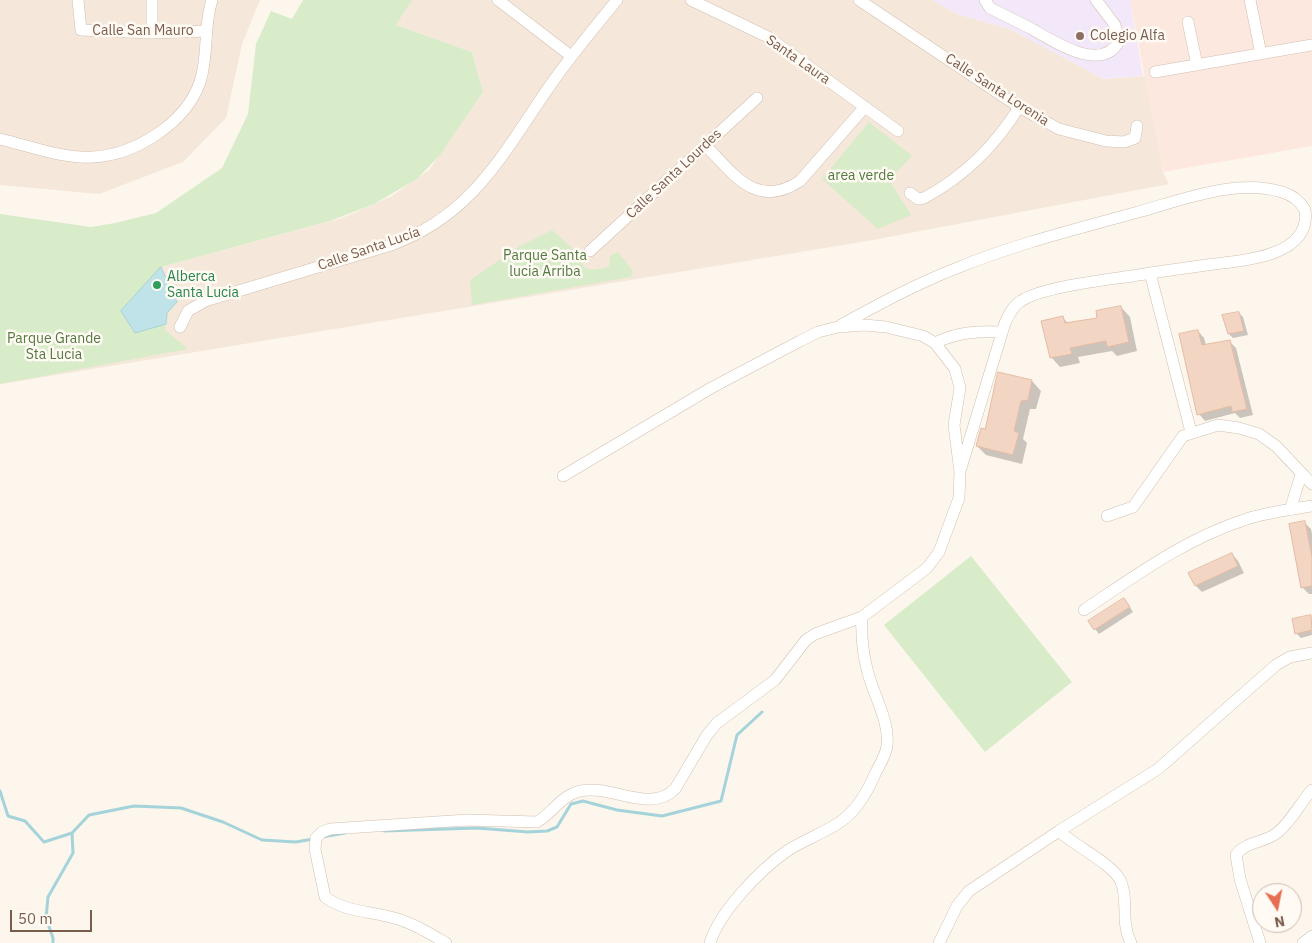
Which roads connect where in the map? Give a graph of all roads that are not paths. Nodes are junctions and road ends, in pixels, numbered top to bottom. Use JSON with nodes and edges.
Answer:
{"nodes":[{"id":1,"x":78,"y":0,"type":"edge"},
{"id":2,"x":152,"y":0,"type":"edge"},
{"id":3,"x":212,"y":0,"type":"edge"},
{"id":4,"x":498,"y":0,"type":"edge"},
{"id":5,"x":616,"y":0,"type":"edge"},
{"id":6,"x":691,"y":0,"type":"edge"},
{"id":7,"x":859,"y":0,"type":"edge"},
{"id":8,"x":985,"y":0,"type":"edge"},
{"id":9,"x":1096,"y":0,"type":"edge"},
{"id":10,"x":1250,"y":0,"type":"edge"},
{"id":11,"x":1188,"y":22,"type":"dead end"},
{"id":12,"x":206,"y":31,"type":"junction"},
{"id":13,"x":152,"y":33,"type":"junction"},
{"id":14,"x":1312,"y":45,"type":"edge"},
{"id":15,"x":1261,"y":54,"type":"junction"},
{"id":16,"x":571,"y":56,"type":"junction"},
{"id":17,"x":1198,"y":65,"type":"junction"},
{"id":18,"x":1155,"y":72,"type":"dead end"},
{"id":19,"x":757,"y":98,"type":"dead end"},
{"id":20,"x":1019,"y":107,"type":"junction"},
{"id":21,"x":864,"y":108,"type":"junction"},
{"id":22,"x":1137,"y":126,"type":"dead end"},
{"id":23,"x":898,"y":131,"type":"dead end"},
{"id":24,"x":0,"y":139,"type":"edge"},
{"id":25,"x":706,"y":145,"type":"junction"},
{"id":26,"x":910,"y":193,"type":"dead end"},
{"id":27,"x":590,"y":251,"type":"dead end"},
{"id":28,"x":1150,"y":273,"type":"junction"},
{"id":29,"x":180,"y":327,"type":"dead end"},
{"id":30,"x":838,"y":327,"type":"junction"},
{"id":31,"x":1002,"y":332,"type":"junction"},
{"id":32,"x":935,"y":343,"type":"junction"},
{"id":33,"x":1191,"y":432,"type":"junction"},
{"id":34,"x":960,"y":472,"type":"junction"},
{"id":35,"x":1302,"y":475,"type":"junction"},
{"id":36,"x":563,"y":476,"type":"dead end"},
{"id":37,"x":1312,"y":484,"type":"edge"},
{"id":38,"x":1312,"y":506,"type":"edge"},
{"id":39,"x":1290,"y":510,"type":"junction"},
{"id":40,"x":1107,"y":516,"type":"dead end"},
{"id":41,"x":1084,"y":610,"type":"dead end"},
{"id":42,"x":862,"y":617,"type":"junction"},
{"id":43,"x":1312,"y":653,"type":"edge"},
{"id":44,"x":1312,"y":790,"type":"edge"},
{"id":45,"x":1059,"y":831,"type":"junction"},
{"id":46,"x":1312,"y":936,"type":"edge"},
{"id":47,"x":446,"y":943,"type":"edge"},
{"id":48,"x":710,"y":943,"type":"edge"},
{"id":49,"x":939,"y":943,"type":"edge"},
{"id":50,"x":1131,"y":943,"type":"edge"},
{"id":51,"x":1260,"y":943,"type":"edge"},
{"id":52,"x":1303,"y":943,"type":"edge"}],
"edges":[{"from":1,"to":13,"type":"street","name":"Calle San Mauro"},
{"from":2,"to":13,"type":"street"},
{"from":3,"to":12,"type":"street"},
{"from":4,"to":16,"type":"street"},
{"from":5,"to":16,"type":"street","name":"Calle Santa Lucía"},
{"from":6,"to":21,"type":"street","name":"Santa Laura"},
{"from":7,"to":20,"type":"street","name":"Calle Santa Lorenia"},
{"from":8,"to":9,"type":"street"},
{"from":10,"to":15,"type":"street"},
{"from":11,"to":17,"type":"street"},
{"from":12,"to":13,"type":"street","name":"Calle San Mauro"},
{"from":12,"to":24,"type":"street"},
{"from":14,"to":15,"type":"street"},
{"from":15,"to":17,"type":"street"},
{"from":16,"to":29,"type":"street","name":"Calle Santa Lucía"},
{"from":17,"to":18,"type":"street"},
{"from":19,"to":25,"type":"street","name":"Calle Santa Lourdes"},
{"from":20,"to":22,"type":"street","name":"Calle Santa Lorenia"},
{"from":20,"to":26,"type":"street"},
{"from":21,"to":23,"type":"street","name":"Santa Laura"},
{"from":21,"to":25,"type":"street"},
{"from":25,"to":27,"type":"street","name":"Calle Santa Lourdes"},
{"from":28,"to":30,"type":"street"},
{"from":28,"to":31,"type":"street"},
{"from":28,"to":33,"type":"street"},
{"from":30,"to":32,"type":"street"},
{"from":30,"to":36,"type":"street"},
{"from":31,"to":32,"type":"street"},
{"from":31,"to":34,"type":"street"},
{"from":32,"to":34,"type":"street"},
{"from":33,"to":35,"type":"street"},
{"from":33,"to":40,"type":"street"},
{"from":34,"to":42,"type":"street"},
{"from":35,"to":37,"type":"street"},
{"from":35,"to":39,"type":"street"},
{"from":38,"to":39,"type":"street"},
{"from":39,"to":41,"type":"street"},
{"from":42,"to":47,"type":"street"},
{"from":42,"to":48,"type":"street"},
{"from":43,"to":45,"type":"street"},
{"from":44,"to":51,"type":"street"},
{"from":45,"to":49,"type":"street"},
{"from":45,"to":50,"type":"street"},
{"from":46,"to":52,"type":"street"}]}
